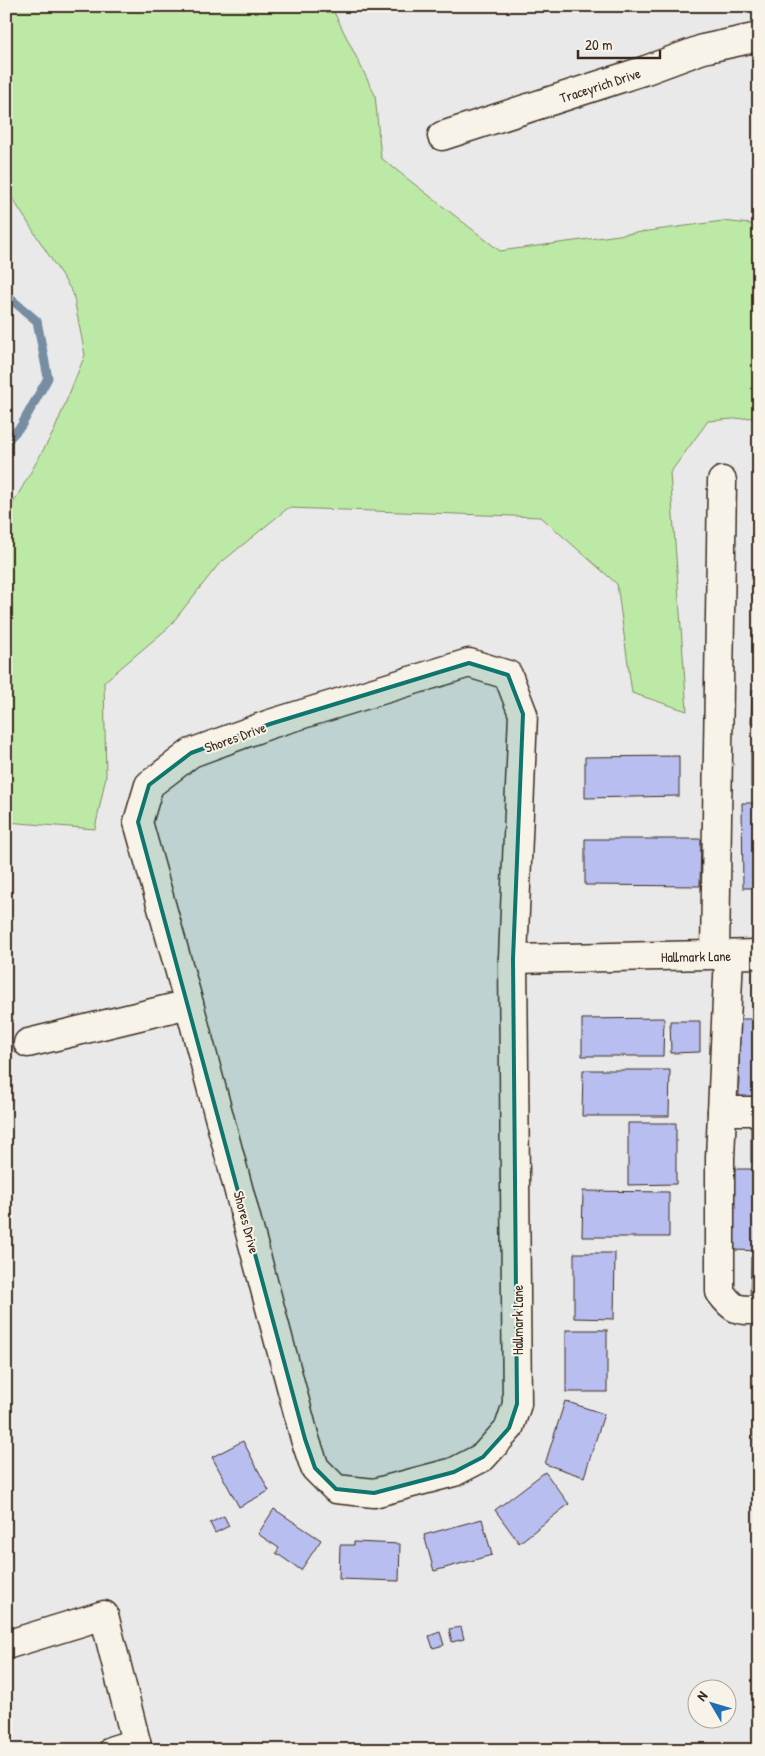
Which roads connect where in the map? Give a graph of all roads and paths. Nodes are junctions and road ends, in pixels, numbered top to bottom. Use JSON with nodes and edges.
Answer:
{"nodes":[{"id":1,"x":759,"y":37,"type":"edge"},
{"id":2,"x":442,"y":136,"type":"dead end"},
{"id":3,"x":722,"y":481,"type":"dead end"},
{"id":4,"x":524,"y":714,"type":"joint"},
{"id":5,"x":759,"y":954,"type":"edge"},
{"id":6,"x":722,"y":955,"type":"junction"},
{"id":7,"x":513,"y":959,"type":"junction"},
{"id":8,"x":189,"y":1004,"type":"junction"},
{"id":9,"x":28,"y":1043,"type":"dead end"},
{"id":10,"x":722,"y":1111,"type":"junction"},
{"id":11,"x":759,"y":1111,"type":"edge"},
{"id":12,"x":759,"y":1310,"type":"edge"},
{"id":13,"x":305,"y":1439,"type":"joint"},
{"id":14,"x":6,"y":1645,"type":"edge"},
{"id":15,"x":129,"y":1747,"type":"edge"}],
"edges":[{"from":1,"to":2,"type":"street","name":"Traceyrich Drive"},
{"from":3,"to":6,"type":"street"},
{"from":4,"to":7,"type":"street","name":"Hallmark Lane"},
{"from":4,"to":8,"type":"street","name":"Shores Drive"},
{"from":5,"to":6,"type":"street","name":"Hallmark Lane"},
{"from":6,"to":7,"type":"street","name":"Hallmark Lane"},
{"from":6,"to":10,"type":"street"},
{"from":7,"to":13,"type":"street","name":"Hallmark Lane"},
{"from":8,"to":9,"type":"street"},
{"from":8,"to":13,"type":"street","name":"Shores Drive"},
{"from":10,"to":11,"type":"street"},
{"from":10,"to":12,"type":"street"},
{"from":14,"to":15,"type":"street"}]}
